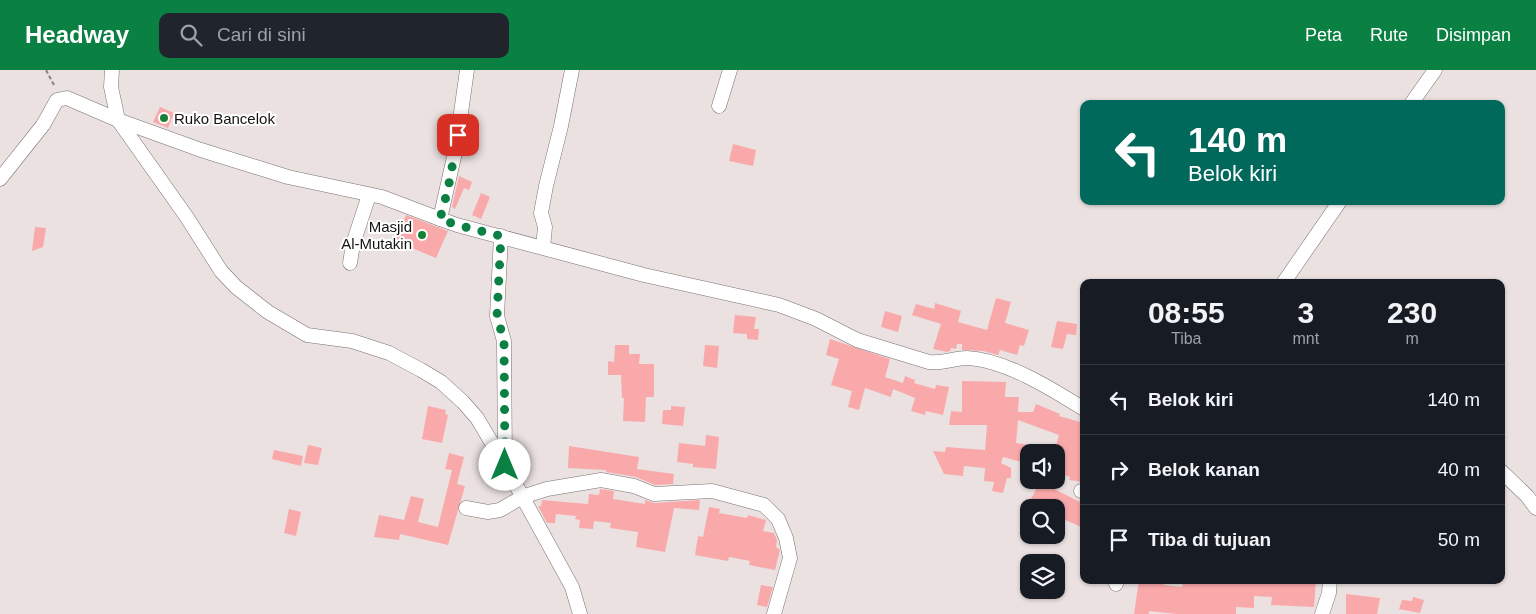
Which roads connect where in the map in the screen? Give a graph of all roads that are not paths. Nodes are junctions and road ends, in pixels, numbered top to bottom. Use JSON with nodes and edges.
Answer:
{"nodes":[{"id":1,"x":112,"y":70,"type":"edge"},
{"id":2,"x":467,"y":70,"type":"edge"},
{"id":3,"x":572,"y":70,"type":"edge"},
{"id":4,"x":730,"y":70,"type":"edge"},
{"id":5,"x":1435,"y":70,"type":"edge"},
{"id":6,"x":1414,"y":100,"type":"edge"},
{"id":7,"x":719,"y":106,"type":"dead end"},
{"id":8,"x":118,"y":120,"type":"junction"},
{"id":9,"x":0,"y":179,"type":"edge"},
{"id":10,"x":369,"y":194,"type":"junction"},
{"id":11,"x":1337,"y":205,"type":"edge"},
{"id":12,"x":440,"y":219,"type":"junction"},
{"id":13,"x":501,"y":236,"type":"junction"},
{"id":14,"x":543,"y":247,"type":"junction"},
{"id":15,"x":350,"y":263,"type":"dead end"},
{"id":16,"x":1286,"y":279,"type":"edge"},
{"id":17,"x":1080,"y":408,"type":"edge"},
{"id":18,"x":505,"y":465,"type":"junction"},
{"id":19,"x":1505,"y":475,"type":"edge"},
{"id":20,"x":511,"y":503,"type":"junction"},
{"id":21,"x":466,"y":508,"type":"dead end"},
{"id":22,"x":1536,"y":508,"type":"edge"},
{"id":23,"x":1330,"y":584,"type":"edge"},
{"id":24,"x":580,"y":614,"type":"edge"},
{"id":25,"x":774,"y":614,"type":"edge"},
{"id":26,"x":1322,"y":614,"type":"edge"}],
"edges":[{"from":1,"to":8,"type":"street"},
{"from":2,"to":12,"type":"street"},
{"from":3,"to":14,"type":"street"},
{"from":4,"to":7,"type":"street"},
{"from":5,"to":6,"type":"street"},
{"from":8,"to":9,"type":"street"},
{"from":8,"to":10,"type":"street"},
{"from":8,"to":18,"type":"street"},
{"from":10,"to":12,"type":"street"},
{"from":10,"to":15,"type":"street"},
{"from":11,"to":16,"type":"street"},
{"from":12,"to":13,"type":"street"},
{"from":13,"to":14,"type":"street"},
{"from":13,"to":18,"type":"street"},
{"from":14,"to":17,"type":"street"},
{"from":18,"to":20,"type":"street"},
{"from":19,"to":22,"type":"street"},
{"from":20,"to":21,"type":"street"},
{"from":20,"to":24,"type":"street"},
{"from":20,"to":25,"type":"street"},
{"from":23,"to":26,"type":"street"}]}
